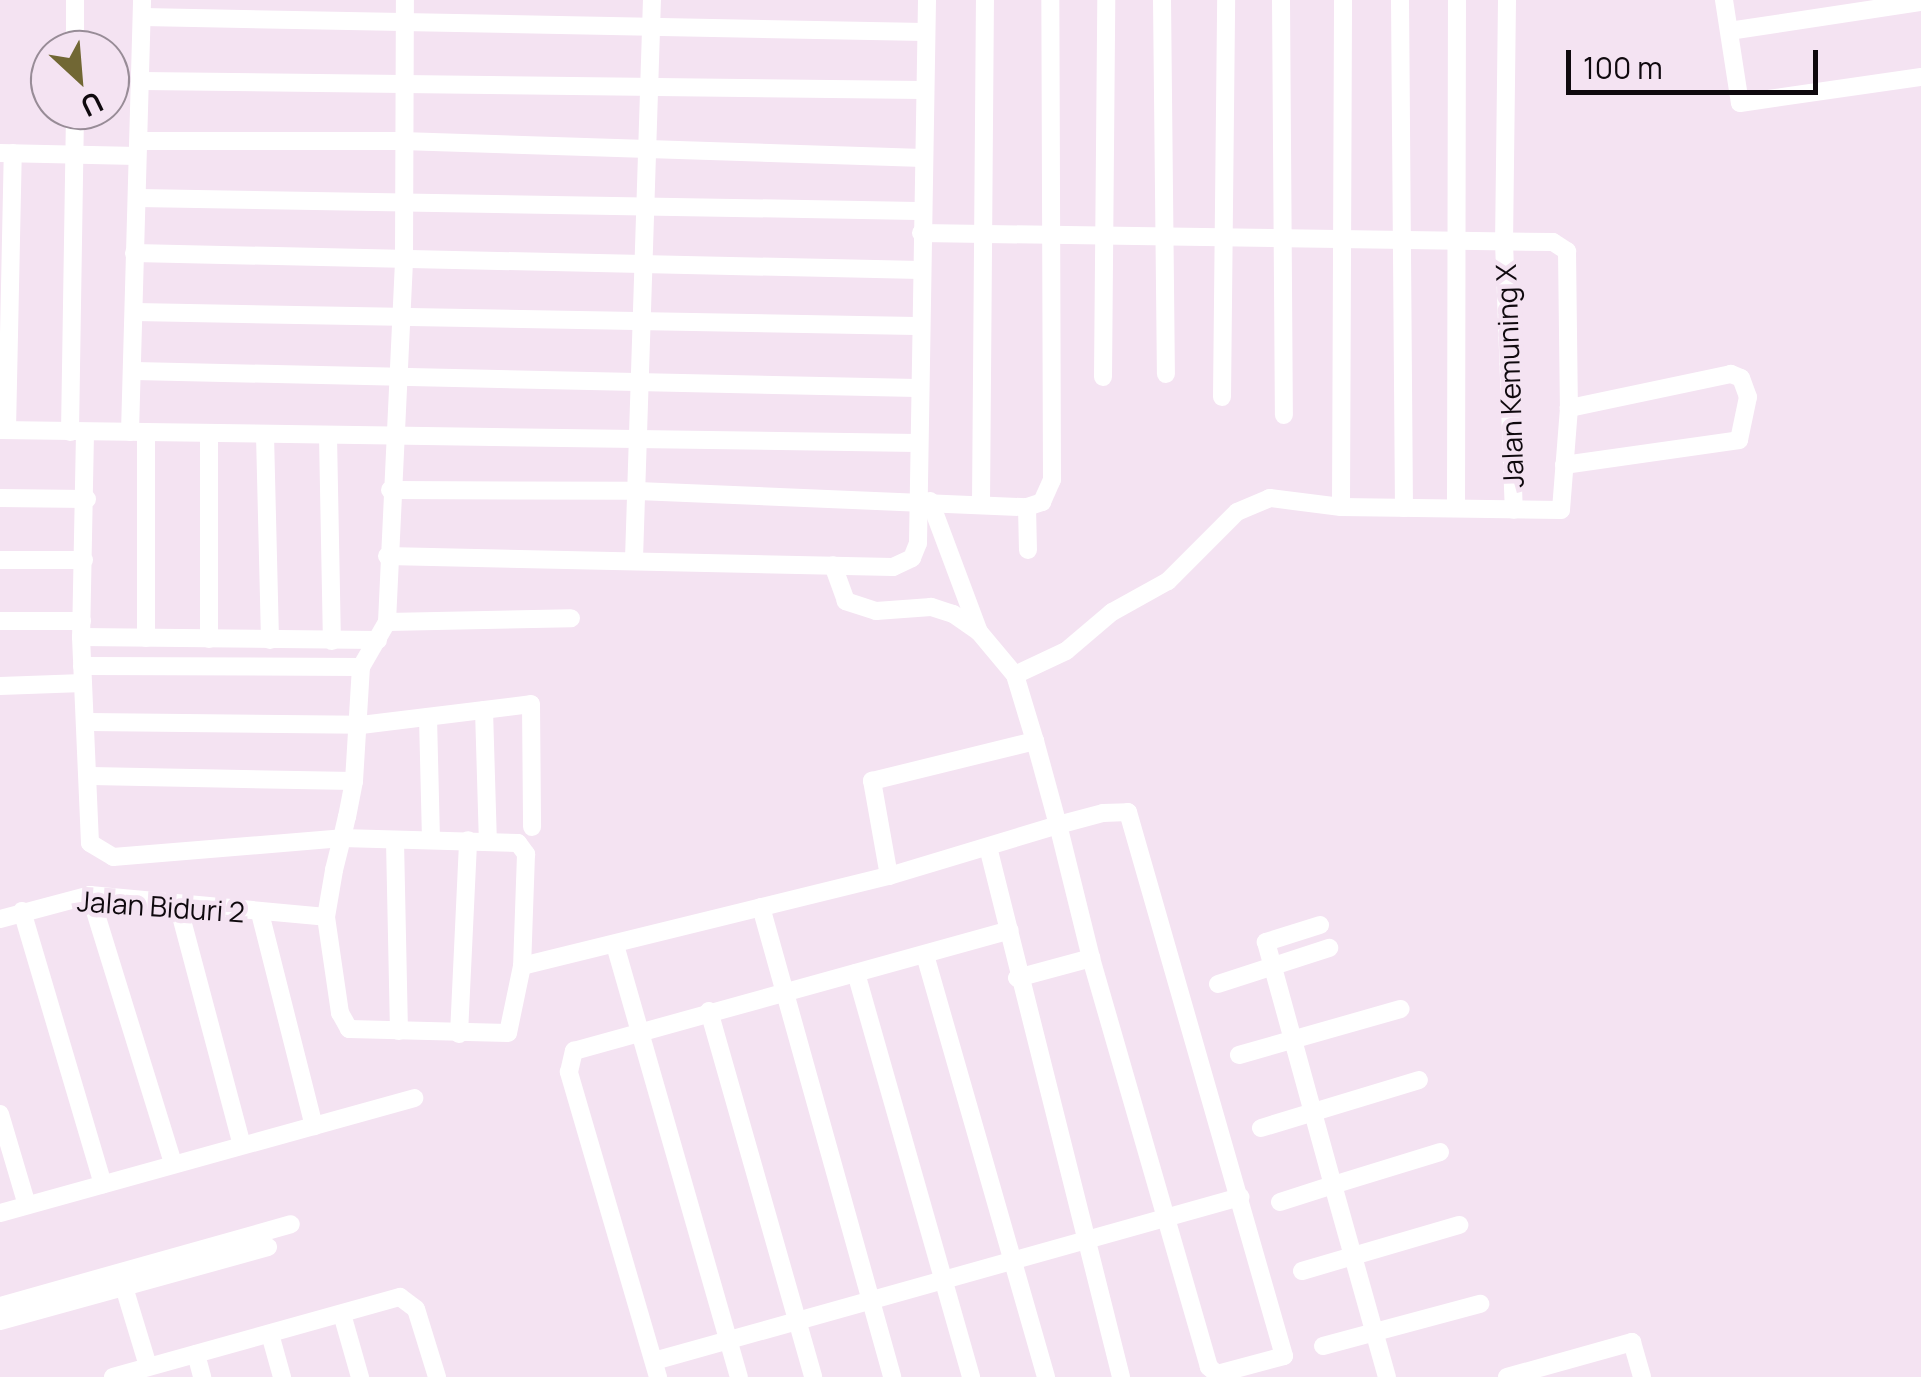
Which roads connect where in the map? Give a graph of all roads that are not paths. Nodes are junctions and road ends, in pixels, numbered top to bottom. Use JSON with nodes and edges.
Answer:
{"nodes":[{"id":1,"x":75,"y":0,"type":"edge"},
{"id":2,"x":405,"y":0,"type":"edge"},
{"id":3,"x":652,"y":0,"type":"edge"},
{"id":4,"x":927,"y":0,"type":"edge"},
{"id":5,"x":985,"y":0,"type":"edge"},
{"id":6,"x":1050,"y":0,"type":"edge"},
{"id":7,"x":1106,"y":0,"type":"edge"},
{"id":8,"x":1162,"y":0,"type":"edge"},
{"id":9,"x":1226,"y":0,"type":"edge"},
{"id":10,"x":1281,"y":0,"type":"edge"},
{"id":11,"x":1343,"y":0,"type":"edge"},
{"id":12,"x":1400,"y":0,"type":"edge"},
{"id":13,"x":1457,"y":0,"type":"edge"},
{"id":14,"x":1507,"y":0,"type":"edge"},
{"id":15,"x":1724,"y":0,"type":"edge"},
{"id":16,"x":1921,"y":2,"type":"edge"},
{"id":17,"x":143,"y":8,"type":"edge"},
{"id":18,"x":404,"y":20,"type":"junction"},
{"id":19,"x":651,"y":25,"type":"junction"},
{"id":20,"x":75,"y":30,"type":"edge"},
{"id":21,"x":1728,"y":31,"type":"junction"},
{"id":22,"x":926,"y":32,"type":"junction"},
{"id":23,"x":1921,"y":78,"type":"edge"},
{"id":24,"x":142,"y":81,"type":"junction"},
{"id":25,"x":404,"y":85,"type":"junction"},
{"id":26,"x":652,"y":88,"type":"junction"},
{"id":27,"x":924,"y":90,"type":"junction"},
{"id":28,"x":74,"y":130,"type":"edge"},
{"id":29,"x":402,"y":142,"type":"junction"},
{"id":30,"x":138,"y":148,"type":"junction"},
{"id":31,"x":7,"y":153,"type":"edge"},
{"id":32,"x":650,"y":154,"type":"junction"},
{"id":33,"x":74,"y":156,"type":"junction"},
{"id":34,"x":923,"y":158,"type":"junction"},
{"id":35,"x":138,"y":198,"type":"junction"},
{"id":36,"x":402,"y":202,"type":"junction"},
{"id":37,"x":646,"y":204,"type":"junction"},
{"id":38,"x":918,"y":211,"type":"junction"},
{"id":39,"x":921,"y":233,"type":"junction"},
{"id":40,"x":1162,"y":233,"type":"junction"},
{"id":41,"x":986,"y":234,"type":"junction"},
{"id":42,"x":1106,"y":234,"type":"junction"},
{"id":43,"x":1223,"y":234,"type":"junction"},
{"id":44,"x":1048,"y":236,"type":"junction"},
{"id":45,"x":1283,"y":236,"type":"junction"},
{"id":46,"x":1344,"y":238,"type":"junction"},
{"id":47,"x":1399,"y":240,"type":"junction"},
{"id":48,"x":1458,"y":242,"type":"junction"},
{"id":49,"x":1504,"y":242,"type":"junction"},
{"id":50,"x":134,"y":253,"type":"junction"},
{"id":51,"x":404,"y":260,"type":"junction"},
{"id":52,"x":645,"y":262,"type":"junction"},
{"id":53,"x":921,"y":270,"type":"junction"},
{"id":54,"x":135,"y":312,"type":"junction"},
{"id":55,"x":400,"y":319,"type":"junction"},
{"id":56,"x":640,"y":326,"type":"junction"},
{"id":57,"x":916,"y":326,"type":"junction"},
{"id":58,"x":136,"y":372,"type":"junction"},
{"id":59,"x":1166,"y":374,"type":"dead end"},
{"id":60,"x":399,"y":376,"type":"junction"},
{"id":61,"x":1103,"y":377,"type":"dead end"},
{"id":62,"x":639,"y":384,"type":"junction"},
{"id":63,"x":917,"y":388,"type":"junction"},
{"id":64,"x":1222,"y":397,"type":"dead end"},
{"id":65,"x":1569,"y":408,"type":"junction"},
{"id":66,"x":1284,"y":415,"type":"dead end"},
{"id":67,"x":4,"y":430,"type":"edge"},
{"id":68,"x":78,"y":432,"type":"junction"},
{"id":69,"x":138,"y":433,"type":"junction"},
{"id":70,"x":209,"y":434,"type":"junction"},
{"id":71,"x":265,"y":435,"type":"junction"},
{"id":72,"x":328,"y":436,"type":"junction"},
{"id":73,"x":392,"y":439,"type":"junction"},
{"id":74,"x":642,"y":440,"type":"junction"},
{"id":75,"x":917,"y":444,"type":"junction"},
{"id":76,"x":1564,"y":466,"type":"junction"},
{"id":77,"x":390,"y":490,"type":"junction"},
{"id":78,"x":638,"y":491,"type":"junction"},
{"id":79,"x":0,"y":498,"type":"edge"},
{"id":80,"x":87,"y":499,"type":"junction"},
{"id":81,"x":924,"y":500,"type":"junction"},
{"id":82,"x":981,"y":504,"type":"junction"},
{"id":83,"x":1456,"y":505,"type":"junction"},
{"id":84,"x":1341,"y":507,"type":"junction"},
{"id":85,"x":1028,"y":508,"type":"junction"},
{"id":86,"x":1404,"y":508,"type":"junction"},
{"id":87,"x":1514,"y":510,"type":"junction"},
{"id":88,"x":1028,"y":550,"type":"dead end"},
{"id":89,"x":387,"y":556,"type":"junction"},
{"id":90,"x":634,"y":559,"type":"junction"},
{"id":91,"x":0,"y":560,"type":"edge"},
{"id":92,"x":84,"y":560,"type":"junction"},
{"id":93,"x":833,"y":565,"type":"junction"},
{"id":94,"x":571,"y":618,"type":"dead end"},
{"id":95,"x":0,"y":621,"type":"edge"},
{"id":96,"x":387,"y":622,"type":"junction"},
{"id":97,"x":82,"y":629,"type":"junction"},
{"id":98,"x":979,"y":632,"type":"junction"},
{"id":99,"x":138,"y":638,"type":"junction"},
{"id":100,"x":208,"y":639,"type":"junction"},
{"id":101,"x":270,"y":640,"type":"junction"},
{"id":102,"x":378,"y":640,"type":"junction"},
{"id":103,"x":332,"y":641,"type":"junction"},
{"id":104,"x":129,"y":666,"type":"junction"},
{"id":105,"x":361,"y":667,"type":"junction"},
{"id":106,"x":83,"y":675,"type":"junction"},
{"id":107,"x":1015,"y":675,"type":"junction"},
{"id":108,"x":0,"y":686,"type":"edge"},
{"id":109,"x":484,"y":710,"type":"junction"},
{"id":110,"x":428,"y":717,"type":"junction"},
{"id":111,"x":88,"y":722,"type":"junction"},
{"id":112,"x":360,"y":725,"type":"junction"},
{"id":113,"x":1036,"y":741,"type":"junction"},
{"id":114,"x":91,"y":776,"type":"junction"},
{"id":115,"x":354,"y":781,"type":"junction"},
{"id":116,"x":1058,"y":825,"type":"junction"},
{"id":117,"x":532,"y":828,"type":"dead end"},
{"id":118,"x":342,"y":838,"type":"junction"},
{"id":119,"x":431,"y":840,"type":"junction"},
{"id":120,"x":468,"y":840,"type":"junction"},
{"id":121,"x":395,"y":841,"type":"junction"},
{"id":122,"x":488,"y":842,"type":"junction"},
{"id":123,"x":988,"y":847,"type":"junction"},
{"id":124,"x":889,"y":876,"type":"junction"},
{"id":125,"x":90,"y":896,"type":"junction"},
{"id":126,"x":178,"y":905,"type":"junction"},
{"id":127,"x":760,"y":907,"type":"junction"},
{"id":128,"x":22,"y":912,"type":"junction"},
{"id":129,"x":260,"y":913,"type":"junction"},
{"id":130,"x":326,"y":917,"type":"junction"},
{"id":131,"x":0,"y":919,"type":"edge"},
{"id":132,"x":1320,"y":925,"type":"dead end"},
{"id":133,"x":1010,"y":930,"type":"junction"},
{"id":134,"x":615,"y":945,"type":"junction"},
{"id":135,"x":1329,"y":948,"type":"dead end"},
{"id":136,"x":925,"y":954,"type":"junction"},
{"id":137,"x":1092,"y":958,"type":"junction"},
{"id":138,"x":522,"y":966,"type":"junction"},
{"id":139,"x":1273,"y":966,"type":"junction"},
{"id":140,"x":856,"y":973,"type":"junction"},
{"id":141,"x":1018,"y":978,"type":"junction"},
{"id":142,"x":1218,"y":984,"type":"dead end"},
{"id":143,"x":782,"y":990,"type":"junction"},
{"id":144,"x":1401,"y":1008,"type":"dead end"},
{"id":145,"x":709,"y":1011,"type":"junction"},
{"id":146,"x":400,"y":1032,"type":"junction"},
{"id":147,"x":458,"y":1034,"type":"junction"},
{"id":148,"x":638,"y":1034,"type":"junction"},
{"id":149,"x":1292,"y":1040,"type":"junction"},
{"id":150,"x":1239,"y":1055,"type":"dead end"},
{"id":151,"x":1419,"y":1080,"type":"dead end"},
{"id":152,"x":414,"y":1098,"type":"dead end"},
{"id":153,"x":1312,"y":1112,"type":"junction"},
{"id":154,"x":0,"y":1114,"type":"edge"},
{"id":155,"x":314,"y":1126,"type":"junction"},
{"id":156,"x":1261,"y":1128,"type":"dead end"},
{"id":157,"x":242,"y":1145,"type":"junction"},
{"id":158,"x":1440,"y":1152,"type":"dead end"},
{"id":159,"x":172,"y":1164,"type":"junction"},
{"id":160,"x":103,"y":1184,"type":"junction"},
{"id":161,"x":1332,"y":1185,"type":"junction"},
{"id":162,"x":1240,"y":1197,"type":"junction"},
{"id":163,"x":1280,"y":1202,"type":"dead end"},
{"id":164,"x":28,"y":1206,"type":"junction"},
{"id":165,"x":0,"y":1214,"type":"edge"},
{"id":166,"x":1166,"y":1218,"type":"junction"},
{"id":167,"x":291,"y":1224,"type":"dead end"},
{"id":168,"x":1458,"y":1225,"type":"dead end"},
{"id":169,"x":1086,"y":1240,"type":"junction"},
{"id":170,"x":268,"y":1247,"type":"dead end"},
{"id":171,"x":1353,"y":1257,"type":"junction"},
{"id":172,"x":1016,"y":1260,"type":"junction"},
{"id":173,"x":184,"y":1262,"type":"junction"},
{"id":174,"x":1302,"y":1271,"type":"dead end"},
{"id":175,"x":944,"y":1278,"type":"junction"},
{"id":176,"x":124,"y":1287,"type":"junction"},
{"id":177,"x":872,"y":1299,"type":"junction"},
{"id":178,"x":1480,"y":1304,"type":"dead end"},
{"id":179,"x":0,"y":1306,"type":"edge"},
{"id":180,"x":342,"y":1314,"type":"junction"},
{"id":181,"x":796,"y":1318,"type":"junction"},
{"id":182,"x":0,"y":1321,"type":"edge"},
{"id":183,"x":1374,"y":1333,"type":"junction"},
{"id":184,"x":270,"y":1334,"type":"junction"},
{"id":185,"x":728,"y":1339,"type":"junction"},
{"id":186,"x":1323,"y":1346,"type":"dead end"},
{"id":187,"x":196,"y":1354,"type":"junction"},
{"id":188,"x":148,"y":1366,"type":"junction"},
{"id":189,"x":656,"y":1369,"type":"edge"},
{"id":190,"x":122,"y":1376,"type":"edge"},
{"id":191,"x":202,"y":1377,"type":"edge"},
{"id":192,"x":282,"y":1377,"type":"edge"},
{"id":193,"x":360,"y":1377,"type":"edge"},
{"id":194,"x":437,"y":1377,"type":"edge"},
{"id":195,"x":738,"y":1377,"type":"edge"},
{"id":196,"x":813,"y":1377,"type":"edge"},
{"id":197,"x":892,"y":1377,"type":"edge"},
{"id":198,"x":971,"y":1377,"type":"edge"},
{"id":199,"x":1046,"y":1377,"type":"edge"},
{"id":200,"x":1121,"y":1377,"type":"edge"},
{"id":201,"x":1387,"y":1377,"type":"edge"},
{"id":202,"x":1507,"y":1377,"type":"edge"},
{"id":203,"x":1642,"y":1377,"type":"edge"}],
"edges":[{"from":1,"to":20,"type":"street"},
{"from":2,"to":18,"type":"street"},
{"from":3,"to":19,"type":"street"},
{"from":4,"to":22,"type":"street"},
{"from":5,"to":41,"type":"street"},
{"from":6,"to":44,"type":"street"},
{"from":7,"to":42,"type":"street"},
{"from":8,"to":40,"type":"street"},
{"from":9,"to":43,"type":"street"},
{"from":10,"to":45,"type":"street"},
{"from":11,"to":46,"type":"street"},
{"from":12,"to":47,"type":"street"},
{"from":13,"to":48,"type":"street"},
{"from":14,"to":49,"type":"street","name":"Jalan Kemuning X"},
{"from":15,"to":21,"type":"street"},
{"from":16,"to":21,"type":"street"},
{"from":17,"to":18,"type":"street"},
{"from":17,"to":24,"type":"street"},
{"from":18,"to":19,"type":"street"},
{"from":18,"to":25,"type":"street"},
{"from":19,"to":22,"type":"street"},
{"from":19,"to":26,"type":"street"},
{"from":21,"to":23,"type":"street"},
{"from":22,"to":27,"type":"street"},
{"from":24,"to":25,"type":"street"},
{"from":24,"to":30,"type":"street"},
{"from":25,"to":26,"type":"street"},
{"from":25,"to":29,"type":"street"},
{"from":26,"to":27,"type":"street"},
{"from":26,"to":32,"type":"street"},
{"from":27,"to":34,"type":"street"},
{"from":28,"to":33,"type":"street"},
{"from":29,"to":30,"type":"street"},
{"from":29,"to":32,"type":"street"},
{"from":29,"to":36,"type":"street"},
{"from":30,"to":33,"type":"street"},
{"from":30,"to":35,"type":"street"},
{"from":31,"to":33,"type":"street"},
{"from":31,"to":67,"type":"street"},
{"from":32,"to":34,"type":"street"},
{"from":32,"to":37,"type":"street"},
{"from":33,"to":68,"type":"street"},
{"from":34,"to":38,"type":"street"},
{"from":35,"to":36,"type":"street"},
{"from":35,"to":50,"type":"street"},
{"from":36,"to":37,"type":"street"},
{"from":36,"to":51,"type":"street"},
{"from":37,"to":38,"type":"street"},
{"from":37,"to":52,"type":"street"},
{"from":38,"to":39,"type":"street"},
{"from":39,"to":41,"type":"street"},
{"from":39,"to":53,"type":"street"},
{"from":40,"to":42,"type":"street"},
{"from":40,"to":43,"type":"street"},
{"from":40,"to":59,"type":"street"},
{"from":41,"to":44,"type":"street"},
{"from":41,"to":82,"type":"street"},
{"from":42,"to":44,"type":"street"},
{"from":42,"to":61,"type":"street"},
{"from":43,"to":45,"type":"street"},
{"from":43,"to":64,"type":"street"},
{"from":44,"to":85,"type":"street"},
{"from":45,"to":46,"type":"street"},
{"from":45,"to":66,"type":"street"},
{"from":46,"to":47,"type":"street"},
{"from":46,"to":84,"type":"street"},
{"from":47,"to":48,"type":"street"},
{"from":47,"to":86,"type":"street"},
{"from":48,"to":49,"type":"street"},
{"from":48,"to":83,"type":"street"},
{"from":49,"to":65,"type":"street"},
{"from":49,"to":87,"type":"street","name":"Jalan Kemuning X"},
{"from":50,"to":51,"type":"street"},
{"from":50,"to":54,"type":"street"},
{"from":51,"to":52,"type":"street"},
{"from":51,"to":55,"type":"street"},
{"from":52,"to":53,"type":"street"},
{"from":52,"to":56,"type":"street"},
{"from":53,"to":57,"type":"street"},
{"from":54,"to":55,"type":"street"},
{"from":54,"to":58,"type":"street"},
{"from":55,"to":56,"type":"street"},
{"from":55,"to":60,"type":"street"},
{"from":56,"to":57,"type":"street"},
{"from":56,"to":62,"type":"street"},
{"from":57,"to":63,"type":"street"},
{"from":58,"to":60,"type":"street"},
{"from":58,"to":69,"type":"street"},
{"from":60,"to":62,"type":"street"},
{"from":60,"to":73,"type":"street"},
{"from":62,"to":63,"type":"street"},
{"from":62,"to":74,"type":"street"},
{"from":63,"to":75,"type":"street"},
{"from":65,"to":76,"type":"street"},
{"from":65,"to":76,"type":"street"},
{"from":67,"to":68,"type":"street"},
{"from":68,"to":69,"type":"street"},
{"from":68,"to":80,"type":"street"},
{"from":69,"to":70,"type":"street"},
{"from":69,"to":99,"type":"street"},
{"from":70,"to":71,"type":"street"},
{"from":70,"to":100,"type":"street"},
{"from":71,"to":72,"type":"street"},
{"from":71,"to":101,"type":"street"},
{"from":72,"to":73,"type":"street"},
{"from":72,"to":103,"type":"street"},
{"from":73,"to":74,"type":"street"},
{"from":73,"to":77,"type":"street"},
{"from":74,"to":75,"type":"street"},
{"from":74,"to":78,"type":"street"},
{"from":75,"to":81,"type":"street"},
{"from":76,"to":87,"type":"street"},
{"from":77,"to":78,"type":"street"},
{"from":77,"to":89,"type":"street"},
{"from":78,"to":81,"type":"street"},
{"from":78,"to":90,"type":"street"},
{"from":79,"to":80,"type":"street"},
{"from":80,"to":92,"type":"street"},
{"from":81,"to":82,"type":"street"},
{"from":81,"to":93,"type":"street"},
{"from":81,"to":98,"type":"street"},
{"from":82,"to":85,"type":"street"},
{"from":83,"to":86,"type":"street"},
{"from":83,"to":87,"type":"street"},
{"from":84,"to":86,"type":"street"},
{"from":84,"to":107,"type":"street"},
{"from":85,"to":88,"type":"street"},
{"from":89,"to":90,"type":"street"},
{"from":89,"to":96,"type":"street"},
{"from":90,"to":93,"type":"street"},
{"from":91,"to":92,"type":"street"},
{"from":92,"to":97,"type":"street"},
{"from":93,"to":98,"type":"street"},
{"from":94,"to":96,"type":"street"},
{"from":95,"to":97,"type":"street"},
{"from":96,"to":102,"type":"street"},
{"from":97,"to":99,"type":"street"},
{"from":97,"to":106,"type":"street"},
{"from":98,"to":107,"type":"street"},
{"from":99,"to":100,"type":"street"},
{"from":99,"to":104,"type":"street"},
{"from":100,"to":101,"type":"street"},
{"from":101,"to":103,"type":"street"},
{"from":102,"to":103,"type":"street"},
{"from":102,"to":105,"type":"street"},
{"from":104,"to":105,"type":"street"},
{"from":104,"to":106,"type":"street"},
{"from":105,"to":112,"type":"street"},
{"from":106,"to":108,"type":"street"},
{"from":106,"to":111,"type":"street"},
{"from":107,"to":113,"type":"street"},
{"from":109,"to":110,"type":"street"},
{"from":109,"to":117,"type":"street"},
{"from":109,"to":122,"type":"street"},
{"from":110,"to":112,"type":"street"},
{"from":110,"to":119,"type":"street"},
{"from":111,"to":112,"type":"street"},
{"from":111,"to":114,"type":"street"},
{"from":112,"to":115,"type":"street"},
{"from":113,"to":116,"type":"street"},
{"from":113,"to":124,"type":"street"},
{"from":114,"to":115,"type":"street"},
{"from":114,"to":118,"type":"street"},
{"from":115,"to":118,"type":"street"},
{"from":116,"to":123,"type":"street"},
{"from":116,"to":137,"type":"street"},
{"from":116,"to":162,"type":"street"},
{"from":118,"to":121,"type":"street"},
{"from":118,"to":130,"type":"street"},
{"from":119,"to":120,"type":"street"},
{"from":119,"to":121,"type":"street"},
{"from":120,"to":122,"type":"street"},
{"from":120,"to":147,"type":"street"},
{"from":121,"to":146,"type":"street"},
{"from":122,"to":138,"type":"street"},
{"from":123,"to":124,"type":"street"},
{"from":123,"to":133,"type":"street"},
{"from":124,"to":127,"type":"street"},
{"from":125,"to":126,"type":"street","name":"Jalan Biduri 2"},
{"from":125,"to":128,"type":"street","name":"Jalan Biduri 2"},
{"from":125,"to":159,"type":"street"},
{"from":126,"to":129,"type":"street","name":"Jalan Biduri 2"},
{"from":126,"to":157,"type":"street"},
{"from":127,"to":134,"type":"street"},
{"from":127,"to":143,"type":"street"},
{"from":128,"to":131,"type":"street","name":"Jalan Biduri 2"},
{"from":128,"to":160,"type":"street"},
{"from":129,"to":130,"type":"street","name":"Jalan Biduri 2"},
{"from":129,"to":155,"type":"street"},
{"from":130,"to":146,"type":"street"},
{"from":132,"to":139,"type":"street"},
{"from":133,"to":136,"type":"street"},
{"from":133,"to":141,"type":"street"},
{"from":134,"to":138,"type":"street"},
{"from":134,"to":148,"type":"street"},
{"from":135,"to":139,"type":"street"},
{"from":136,"to":140,"type":"street"},
{"from":136,"to":172,"type":"street"},
{"from":137,"to":141,"type":"street"},
{"from":137,"to":166,"type":"street"},
{"from":138,"to":147,"type":"street"},
{"from":139,"to":142,"type":"street"},
{"from":139,"to":149,"type":"street"},
{"from":140,"to":143,"type":"street"},
{"from":140,"to":175,"type":"street"},
{"from":141,"to":169,"type":"street"},
{"from":143,"to":145,"type":"street"},
{"from":143,"to":177,"type":"street"},
{"from":144,"to":149,"type":"street"},
{"from":145,"to":148,"type":"street"},
{"from":145,"to":181,"type":"street"},
{"from":146,"to":147,"type":"street"},
{"from":148,"to":185,"type":"street"},
{"from":148,"to":189,"type":"street"},
{"from":149,"to":150,"type":"street"},
{"from":149,"to":153,"type":"street"},
{"from":151,"to":153,"type":"street"},
{"from":152,"to":155,"type":"street"},
{"from":153,"to":156,"type":"street"},
{"from":153,"to":161,"type":"street"},
{"from":154,"to":164,"type":"street"},
{"from":155,"to":157,"type":"street"},
{"from":157,"to":159,"type":"street"},
{"from":158,"to":161,"type":"street"},
{"from":159,"to":160,"type":"street"},
{"from":160,"to":164,"type":"street"},
{"from":161,"to":163,"type":"street"},
{"from":161,"to":171,"type":"street"},
{"from":162,"to":166,"type":"street"},
{"from":162,"to":166,"type":"street"},
{"from":164,"to":165,"type":"street"},
{"from":166,"to":169,"type":"street"},
{"from":167,"to":173,"type":"street"},
{"from":168,"to":171,"type":"street"},
{"from":169,"to":172,"type":"street"},
{"from":169,"to":200,"type":"street"},
{"from":170,"to":173,"type":"street"},
{"from":171,"to":174,"type":"street"},
{"from":171,"to":183,"type":"street"},
{"from":172,"to":175,"type":"street"},
{"from":172,"to":199,"type":"street"},
{"from":173,"to":176,"type":"street"},
{"from":173,"to":179,"type":"street"},
{"from":175,"to":177,"type":"street"},
{"from":175,"to":198,"type":"street"},
{"from":176,"to":182,"type":"street"},
{"from":176,"to":188,"type":"street"},
{"from":177,"to":181,"type":"street"},
{"from":177,"to":197,"type":"street"},
{"from":178,"to":183,"type":"street"},
{"from":180,"to":184,"type":"street"},
{"from":180,"to":193,"type":"street"},
{"from":180,"to":194,"type":"street"},
{"from":181,"to":185,"type":"street"},
{"from":181,"to":196,"type":"street"},
{"from":183,"to":186,"type":"street"},
{"from":183,"to":201,"type":"street"},
{"from":184,"to":187,"type":"street"},
{"from":184,"to":192,"type":"street"},
{"from":185,"to":189,"type":"street"},
{"from":185,"to":195,"type":"street"},
{"from":187,"to":188,"type":"street"},
{"from":187,"to":191,"type":"street"},
{"from":188,"to":190,"type":"street"},
{"from":202,"to":203,"type":"street"}]}
